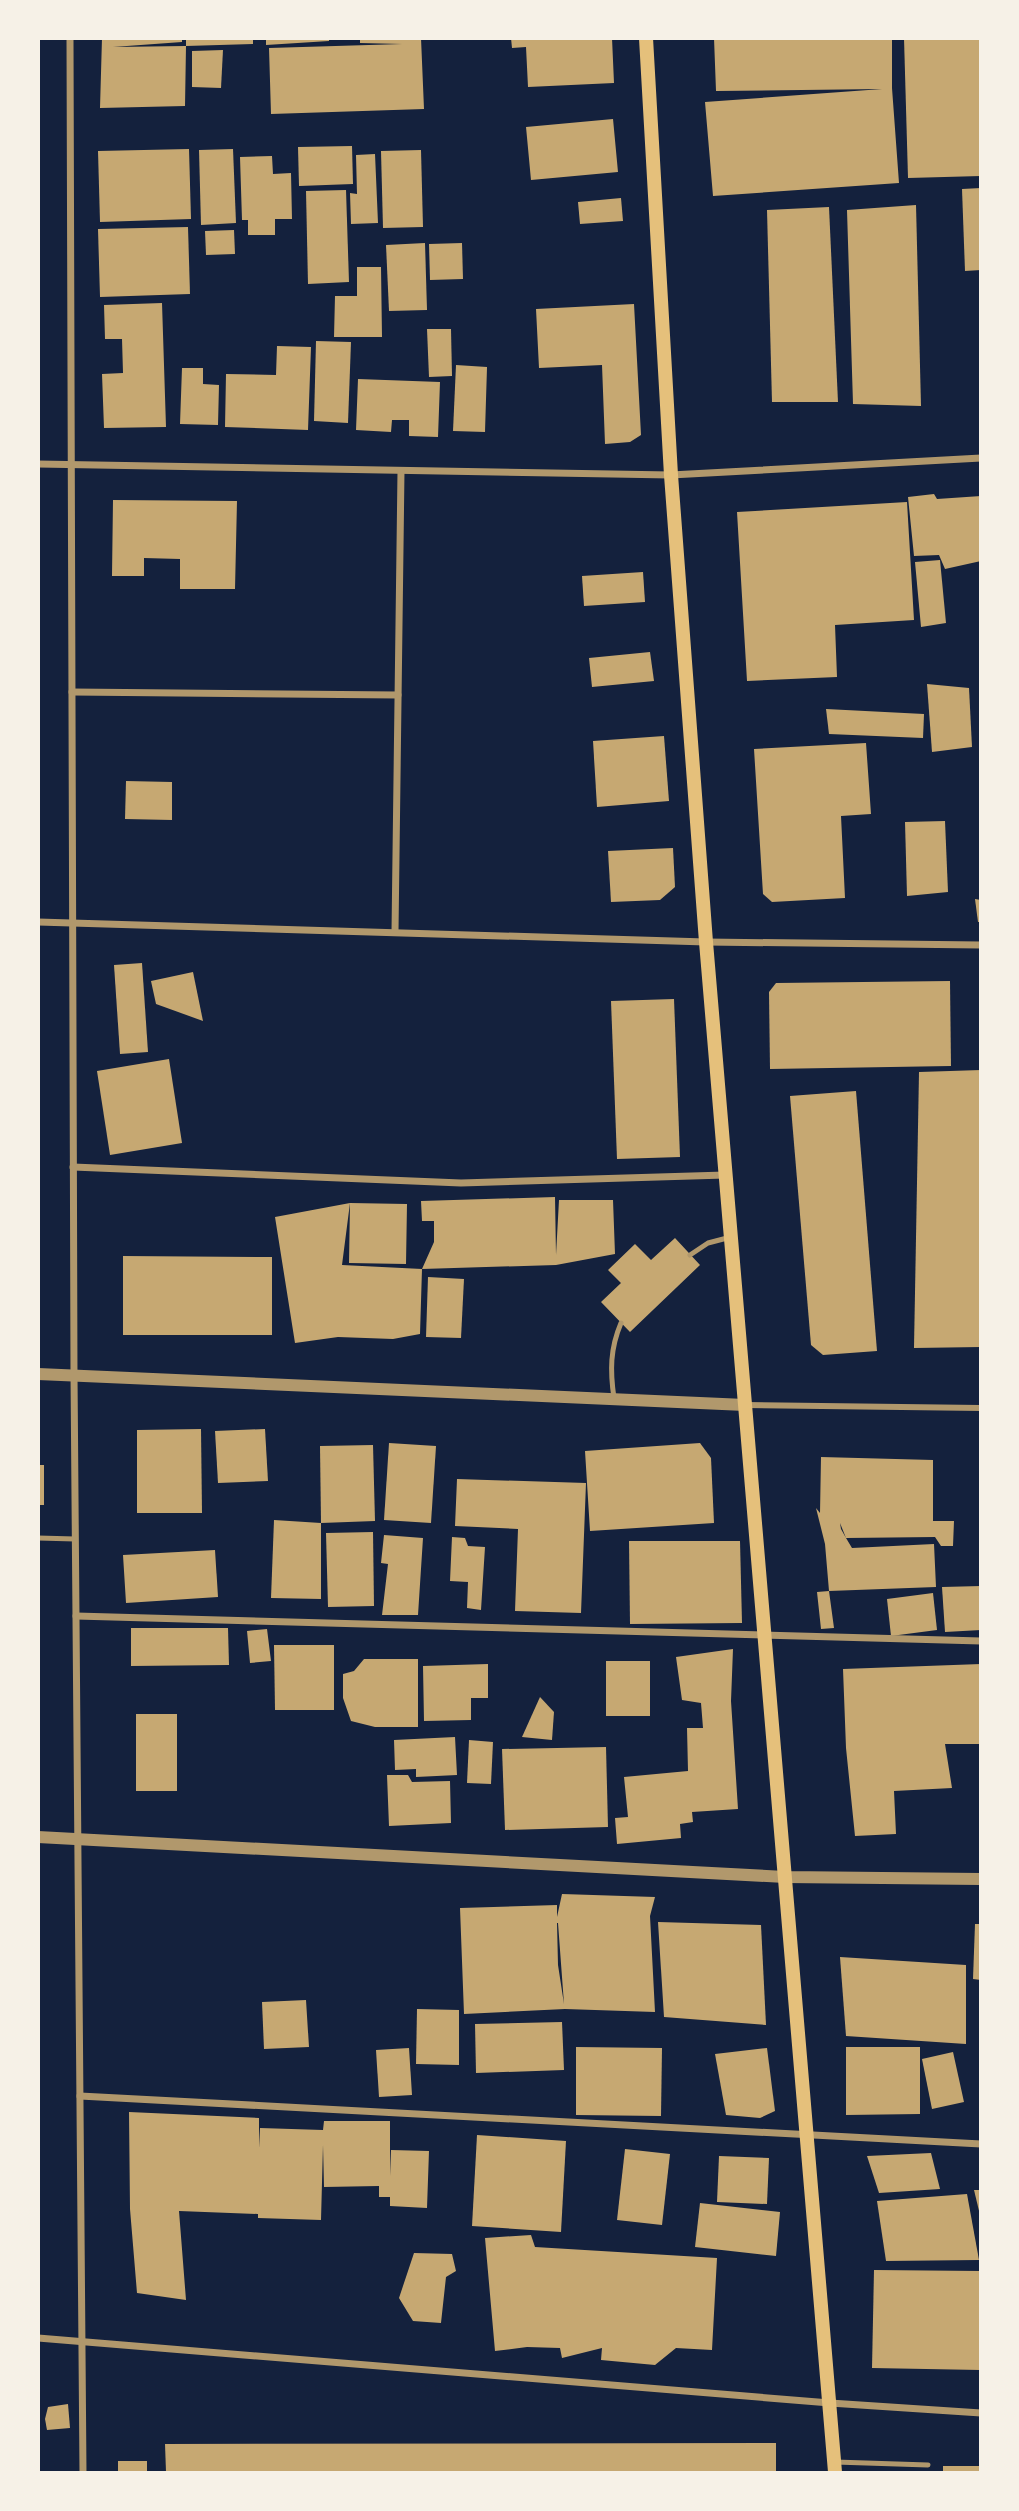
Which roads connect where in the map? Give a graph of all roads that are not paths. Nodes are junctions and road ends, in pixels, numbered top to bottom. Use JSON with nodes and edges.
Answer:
{"nodes":[{"id":1,"x":70,"y":38,"type":"edge"},
{"id":2,"x":646,"y":38,"type":"edge"},
{"id":3,"x":981,"y":458,"type":"edge"},
{"id":4,"x":38,"y":464,"type":"edge"},
{"id":5,"x":71,"y":466,"type":"junction"},
{"id":6,"x":401,"y":471,"type":"junction"},
{"id":7,"x":671,"y":475,"type":"junction"},
{"id":8,"x":72,"y":692,"type":"junction"},
{"id":9,"x":398,"y":695,"type":"junction"},
{"id":10,"x":38,"y":922,"type":"edge"},
{"id":11,"x":73,"y":922,"type":"junction"},
{"id":12,"x":395,"y":932,"type":"junction"},
{"id":13,"x":706,"y":942,"type":"junction"},
{"id":14,"x":981,"y":945,"type":"edge"},
{"id":15,"x":73,"y":1167,"type":"junction"},
{"id":16,"x":726,"y":1175,"type":"junction"},
{"id":17,"x":731,"y":1237,"type":"junction"},
{"id":18,"x":691,"y":1255,"type":"dead end"},
{"id":19,"x":621,"y":1323,"type":"dead end"},
{"id":20,"x":38,"y":1374,"type":"edge"},
{"id":21,"x":74,"y":1374,"type":"junction"},
{"id":22,"x":614,"y":1399,"type":"junction"},
{"id":23,"x":745,"y":1405,"type":"junction"},
{"id":24,"x":981,"y":1408,"type":"edge"},
{"id":25,"x":38,"y":1538,"type":"edge"},
{"id":26,"x":75,"y":1539,"type":"junction"},
{"id":27,"x":76,"y":1616,"type":"junction"},
{"id":28,"x":765,"y":1637,"type":"junction"},
{"id":29,"x":981,"y":1642,"type":"edge"},
{"id":30,"x":38,"y":1837,"type":"edge"},
{"id":31,"x":78,"y":1838,"type":"junction"},
{"id":32,"x":785,"y":1877,"type":"junction"},
{"id":33,"x":981,"y":1879,"type":"edge"},
{"id":34,"x":80,"y":2096,"type":"junction"},
{"id":35,"x":807,"y":2135,"type":"junction"},
{"id":36,"x":981,"y":2144,"type":"edge"},
{"id":37,"x":38,"y":2337,"type":"edge"},
{"id":38,"x":82,"y":2342,"type":"junction"},
{"id":39,"x":830,"y":2403,"type":"junction"},
{"id":40,"x":981,"y":2413,"type":"edge"},
{"id":41,"x":928,"y":2465,"type":"dead end"},
{"id":42,"x":835,"y":2467,"type":"edge"},
{"id":43,"x":83,"y":2473,"type":"edge"}],
"edges":[{"from":1,"to":5,"type":"street"},
{"from":2,"to":7,"type":"main road"},
{"from":3,"to":7,"type":"street"},
{"from":4,"to":5,"type":"street"},
{"from":5,"to":6,"type":"street"},
{"from":5,"to":8,"type":"street"},
{"from":6,"to":7,"type":"street"},
{"from":6,"to":9,"type":"street"},
{"from":7,"to":13,"type":"main road"},
{"from":8,"to":9,"type":"street"},
{"from":8,"to":11,"type":"street"},
{"from":9,"to":12,"type":"street"},
{"from":10,"to":11,"type":"street"},
{"from":11,"to":12,"type":"street"},
{"from":11,"to":15,"type":"street"},
{"from":12,"to":13,"type":"street"},
{"from":13,"to":14,"type":"street"},
{"from":13,"to":16,"type":"main road"},
{"from":15,"to":16,"type":"street"},
{"from":15,"to":21,"type":"street"},
{"from":16,"to":17,"type":"main road"},
{"from":17,"to":18,"type":"lane"},
{"from":17,"to":23,"type":"main road"},
{"from":19,"to":22,"type":"lane"},
{"from":20,"to":21,"type":"street"},
{"from":21,"to":22,"type":"street"},
{"from":21,"to":26,"type":"street"},
{"from":22,"to":23,"type":"street"},
{"from":23,"to":24,"type":"street"},
{"from":23,"to":28,"type":"main road"},
{"from":25,"to":26,"type":"lane"},
{"from":26,"to":27,"type":"street"},
{"from":27,"to":28,"type":"street"},
{"from":27,"to":31,"type":"street"},
{"from":28,"to":29,"type":"street"},
{"from":28,"to":32,"type":"main road"},
{"from":30,"to":31,"type":"street"},
{"from":31,"to":32,"type":"street"},
{"from":31,"to":34,"type":"street"},
{"from":32,"to":33,"type":"street"},
{"from":32,"to":35,"type":"main road"},
{"from":34,"to":35,"type":"street"},
{"from":34,"to":38,"type":"street"},
{"from":35,"to":36,"type":"street"},
{"from":35,"to":39,"type":"main road"},
{"from":37,"to":38,"type":"street"},
{"from":38,"to":39,"type":"street"},
{"from":38,"to":43,"type":"street"},
{"from":39,"to":40,"type":"street"},
{"from":39,"to":42,"type":"main road"},
{"from":41,"to":42,"type":"lane"}]}
